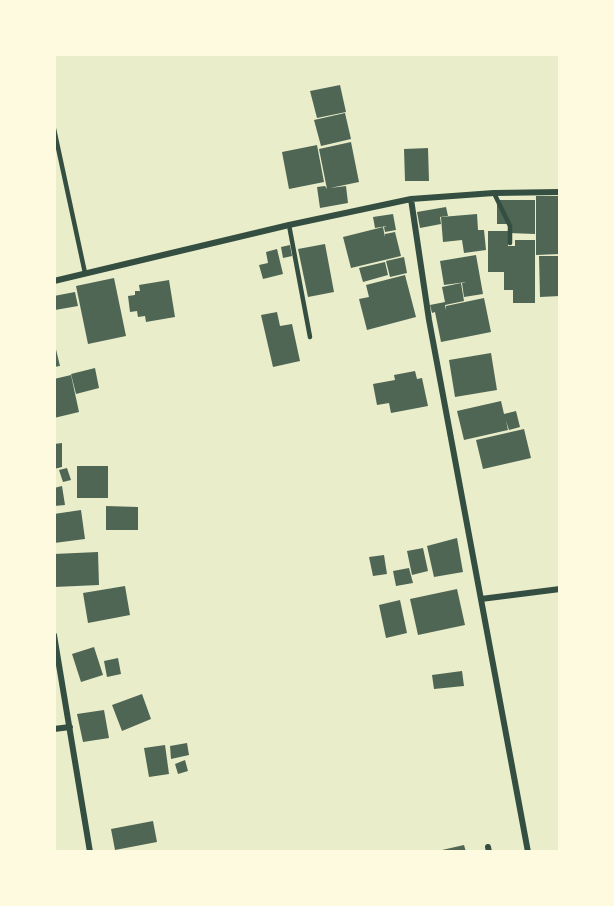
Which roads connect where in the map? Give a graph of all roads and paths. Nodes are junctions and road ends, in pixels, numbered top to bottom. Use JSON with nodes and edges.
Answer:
{"nodes":[{"id":1,"x":54,"y":129,"type":"edge"},
{"id":2,"x":494,"y":192,"type":"junction"},
{"id":3,"x":560,"y":192,"type":"edge"},
{"id":4,"x":411,"y":199,"type":"junction"},
{"id":5,"x":289,"y":225,"type":"junction"},
{"id":6,"x":510,"y":243,"type":"dead end"},
{"id":7,"x":85,"y":273,"type":"junction"},
{"id":8,"x":54,"y":281,"type":"edge"},
{"id":9,"x":310,"y":337,"type":"dead end"},
{"id":10,"x":560,"y":589,"type":"edge"},
{"id":11,"x":481,"y":599,"type":"junction"},
{"id":12,"x":54,"y":635,"type":"edge"},
{"id":13,"x":70,"y":727,"type":"junction"},
{"id":14,"x":54,"y":729,"type":"edge"},
{"id":15,"x":90,"y":852,"type":"edge"},
{"id":16,"x":528,"y":852,"type":"edge"}],
"edges":[{"from":1,"to":7,"type":"lane"},
{"from":2,"to":3,"type":"street"},
{"from":2,"to":4,"type":"street"},
{"from":2,"to":6,"type":"lane"},
{"from":4,"to":5,"type":"street"},
{"from":4,"to":11,"type":"street"},
{"from":5,"to":7,"type":"street"},
{"from":5,"to":9,"type":"lane"},
{"from":7,"to":8,"type":"street"},
{"from":10,"to":11,"type":"street"},
{"from":11,"to":16,"type":"street"},
{"from":12,"to":13,"type":"street"},
{"from":13,"to":14,"type":"street"},
{"from":13,"to":15,"type":"street"}]}
